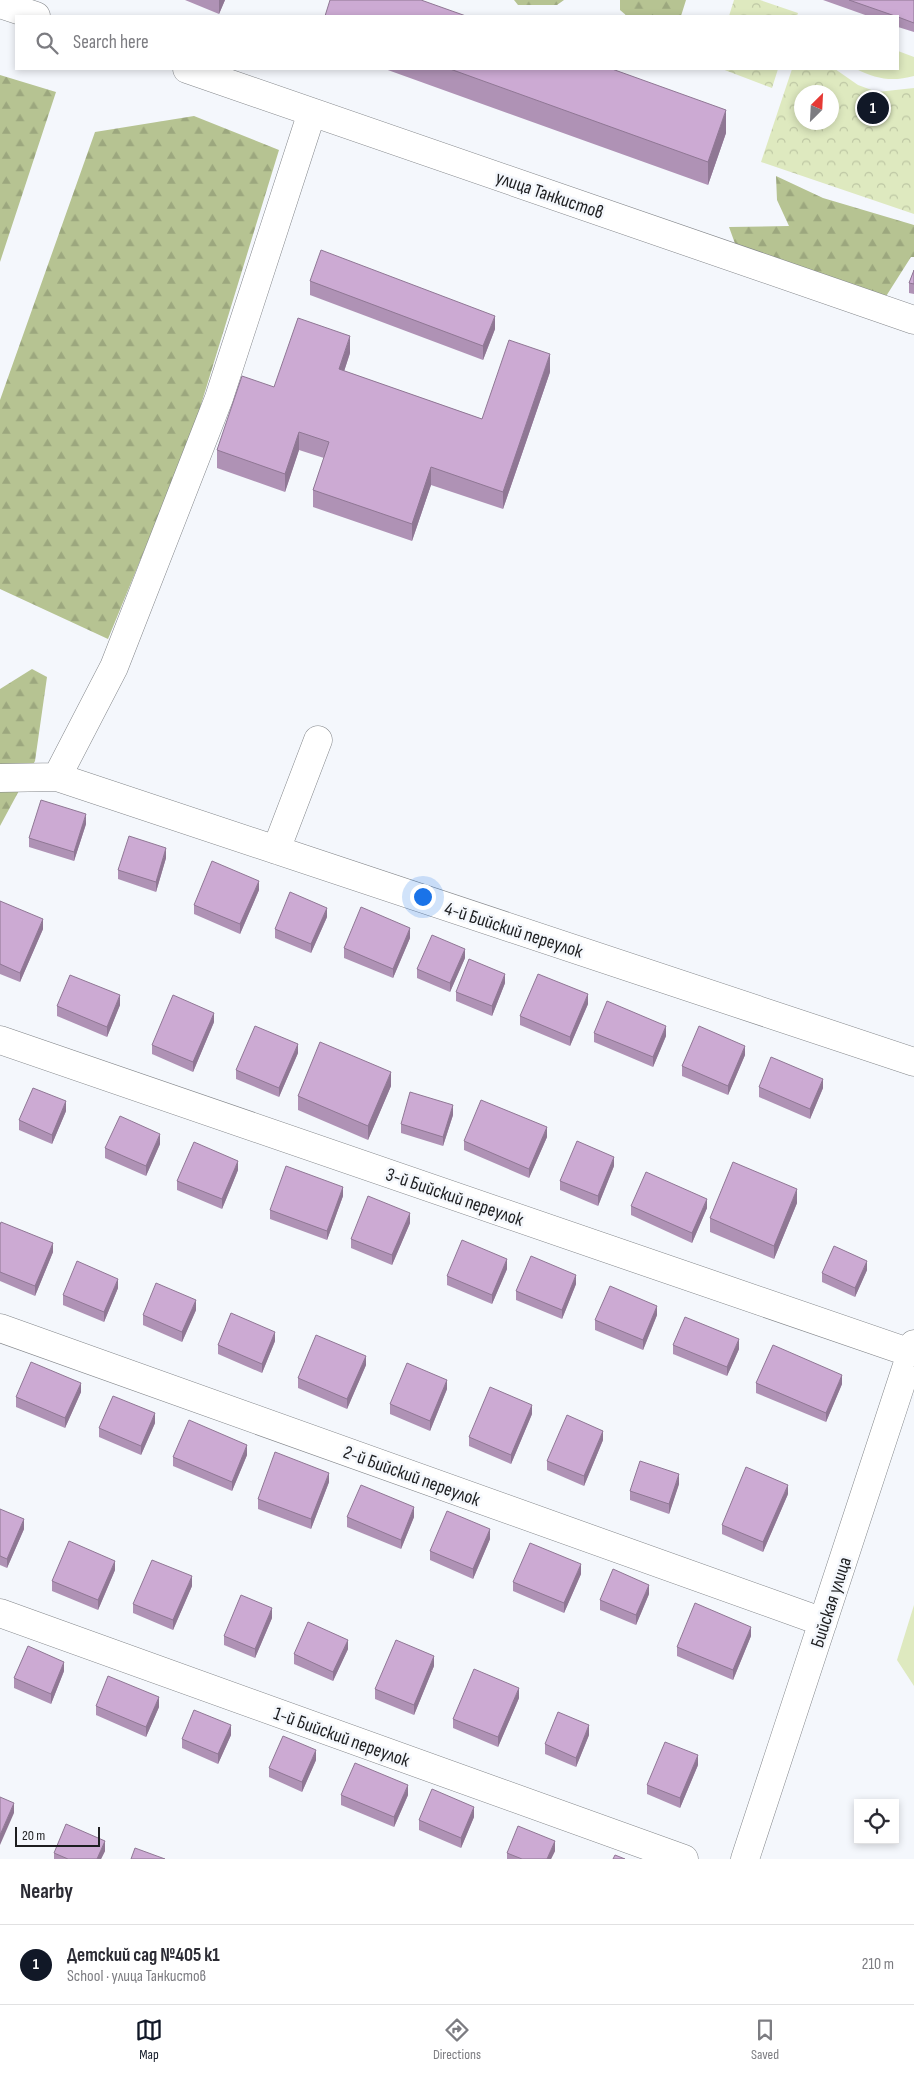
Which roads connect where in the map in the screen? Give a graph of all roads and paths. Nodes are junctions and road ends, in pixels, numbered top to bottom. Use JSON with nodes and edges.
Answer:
{"nodes":[{"id":1,"x":0,"y":4,"type":"edge"},
{"id":2,"x":33,"y":15,"type":"edge"},
{"id":3,"x":190,"y":70,"type":"edge"},
{"id":4,"x":312,"y":112,"type":"junction"},
{"id":5,"x":914,"y":320,"type":"edge"},
{"id":6,"x":318,"y":740,"type":"dead end"},
{"id":7,"x":57,"y":777,"type":"junction"},
{"id":8,"x":0,"y":778,"type":"edge"},
{"id":9,"x":276,"y":850,"type":"junction"},
{"id":10,"x":0,"y":1040,"type":"edge"},
{"id":11,"x":914,"y":1062,"type":"edge"},
{"id":12,"x":0,"y":1328,"type":"edge"},
{"id":13,"x":912,"y":1349,"type":"edge"},
{"id":14,"x":0,"y":1613,"type":"edge"},
{"id":15,"x":823,"y":1622,"type":"junction"},
{"id":16,"x":684,"y":1859,"type":"edge"},
{"id":17,"x":745,"y":1859,"type":"edge"}],
"edges":[{"from":1,"to":2,"type":"street"},
{"from":3,"to":4,"type":"street","name":"улица Танкистов"},
{"from":4,"to":5,"type":"street","name":"улица Танкистов"},
{"from":4,"to":7,"type":"street"},
{"from":6,"to":9,"type":"street"},
{"from":7,"to":8,"type":"street","name":"4-й Бийский переулок"},
{"from":7,"to":9,"type":"street","name":"4-й Бийский переулок"},
{"from":9,"to":11,"type":"street","name":"4-й Бийский переулок"},
{"from":10,"to":13,"type":"street","name":"3-й Бийский переулок"},
{"from":12,"to":15,"type":"street","name":"2-й Бийский переулок"},
{"from":13,"to":15,"type":"street","name":"Бийская улица"},
{"from":14,"to":16,"type":"street","name":"1-й Бийский переулок"},
{"from":15,"to":17,"type":"street","name":"Бийская улица"}]}
